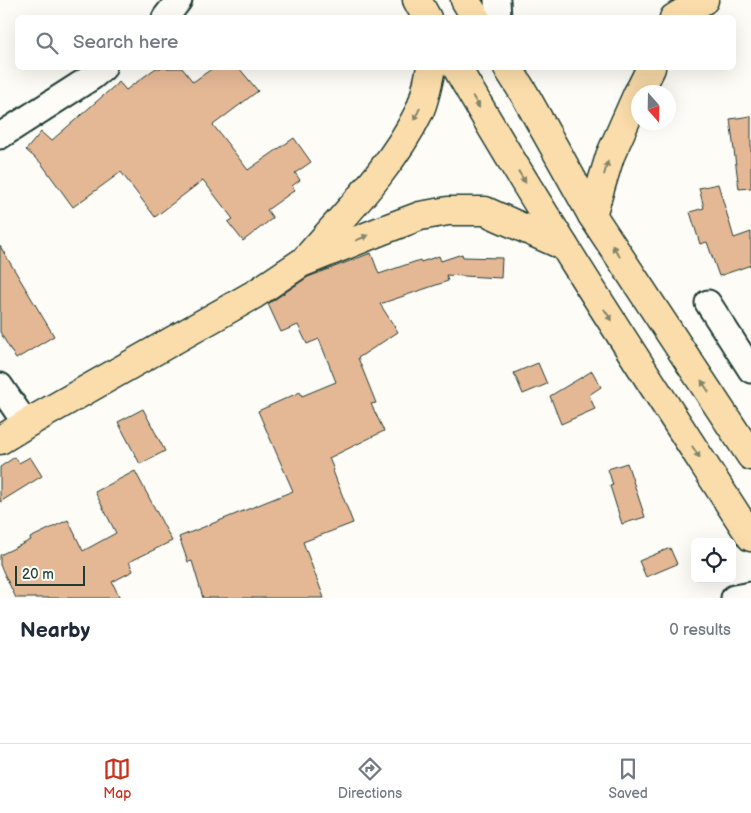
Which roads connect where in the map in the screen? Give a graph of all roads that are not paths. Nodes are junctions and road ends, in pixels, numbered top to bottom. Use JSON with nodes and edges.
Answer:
{"nodes":[{"id":1,"x":179,"y":0,"type":"edge"},
{"id":2,"x":417,"y":0,"type":"edge"},
{"id":3,"x":465,"y":0,"type":"edge"},
{"id":4,"x":497,"y":0,"type":"edge"},
{"id":5,"x":704,"y":0,"type":"edge"},
{"id":6,"x":166,"y":15,"type":"edge"},
{"id":7,"x":426,"y":15,"type":"edge"},
{"id":8,"x":474,"y":15,"type":"edge"},
{"id":9,"x":498,"y":15,"type":"edge"},
{"id":10,"x":678,"y":15,"type":"edge"},
{"id":11,"x":101,"y":70,"type":"edge"},
{"id":12,"x":430,"y":70,"type":"edge"},
{"id":13,"x":458,"y":70,"type":"edge"},
{"id":14,"x":509,"y":70,"type":"edge"},
{"id":15,"x":650,"y":70,"type":"edge"},
{"id":16,"x":643,"y":85,"type":"edge"},
{"id":17,"x":631,"y":110,"type":"edge"},
{"id":18,"x":0,"y":136,"type":"edge"},
{"id":19,"x":592,"y":215,"type":"junction"},
{"id":20,"x":564,"y":246,"type":"junction"},
{"id":21,"x":301,"y":264,"type":"junction"},
{"id":22,"x":708,"y":303,"type":"dead end"},
{"id":23,"x":751,"y":370,"type":"edge"},
{"id":24,"x":0,"y":386,"type":"edge"},
{"id":25,"x":26,"y":424,"type":"junction"},
{"id":26,"x":0,"y":440,"type":"edge"},
{"id":27,"x":751,"y":456,"type":"edge"},
{"id":28,"x":751,"y":537,"type":"edge"},
{"id":29,"x":751,"y":596,"type":"edge"},
{"id":30,"x":734,"y":598,"type":"edge"}],
"edges":[{"from":1,"to":6,"type":"street"},
{"from":2,"to":7,"type":"main road"},
{"from":3,"to":8,"type":"main road"},
{"from":4,"to":9,"type":"street"},
{"from":5,"to":10,"type":"main road"},
{"from":11,"to":18,"type":"street"},
{"from":12,"to":21,"type":"main road","one_way":true},
{"from":13,"to":20,"type":"main road","one_way":true},
{"from":14,"to":19,"type":"main road"},
{"from":15,"to":16,"type":"main road"},
{"from":19,"to":17,"type":"main road","one_way":true},
{"from":27,"to":19,"type":"main road","one_way":true},
{"from":21,"to":20,"type":"main road","one_way":true},
{"from":20,"to":28,"type":"main road","one_way":true},
{"from":21,"to":25,"type":"main road"},
{"from":22,"to":23,"type":"street"},
{"from":24,"to":25,"type":"street"},
{"from":25,"to":26,"type":"main road"},
{"from":29,"to":30,"type":"street"}]}
